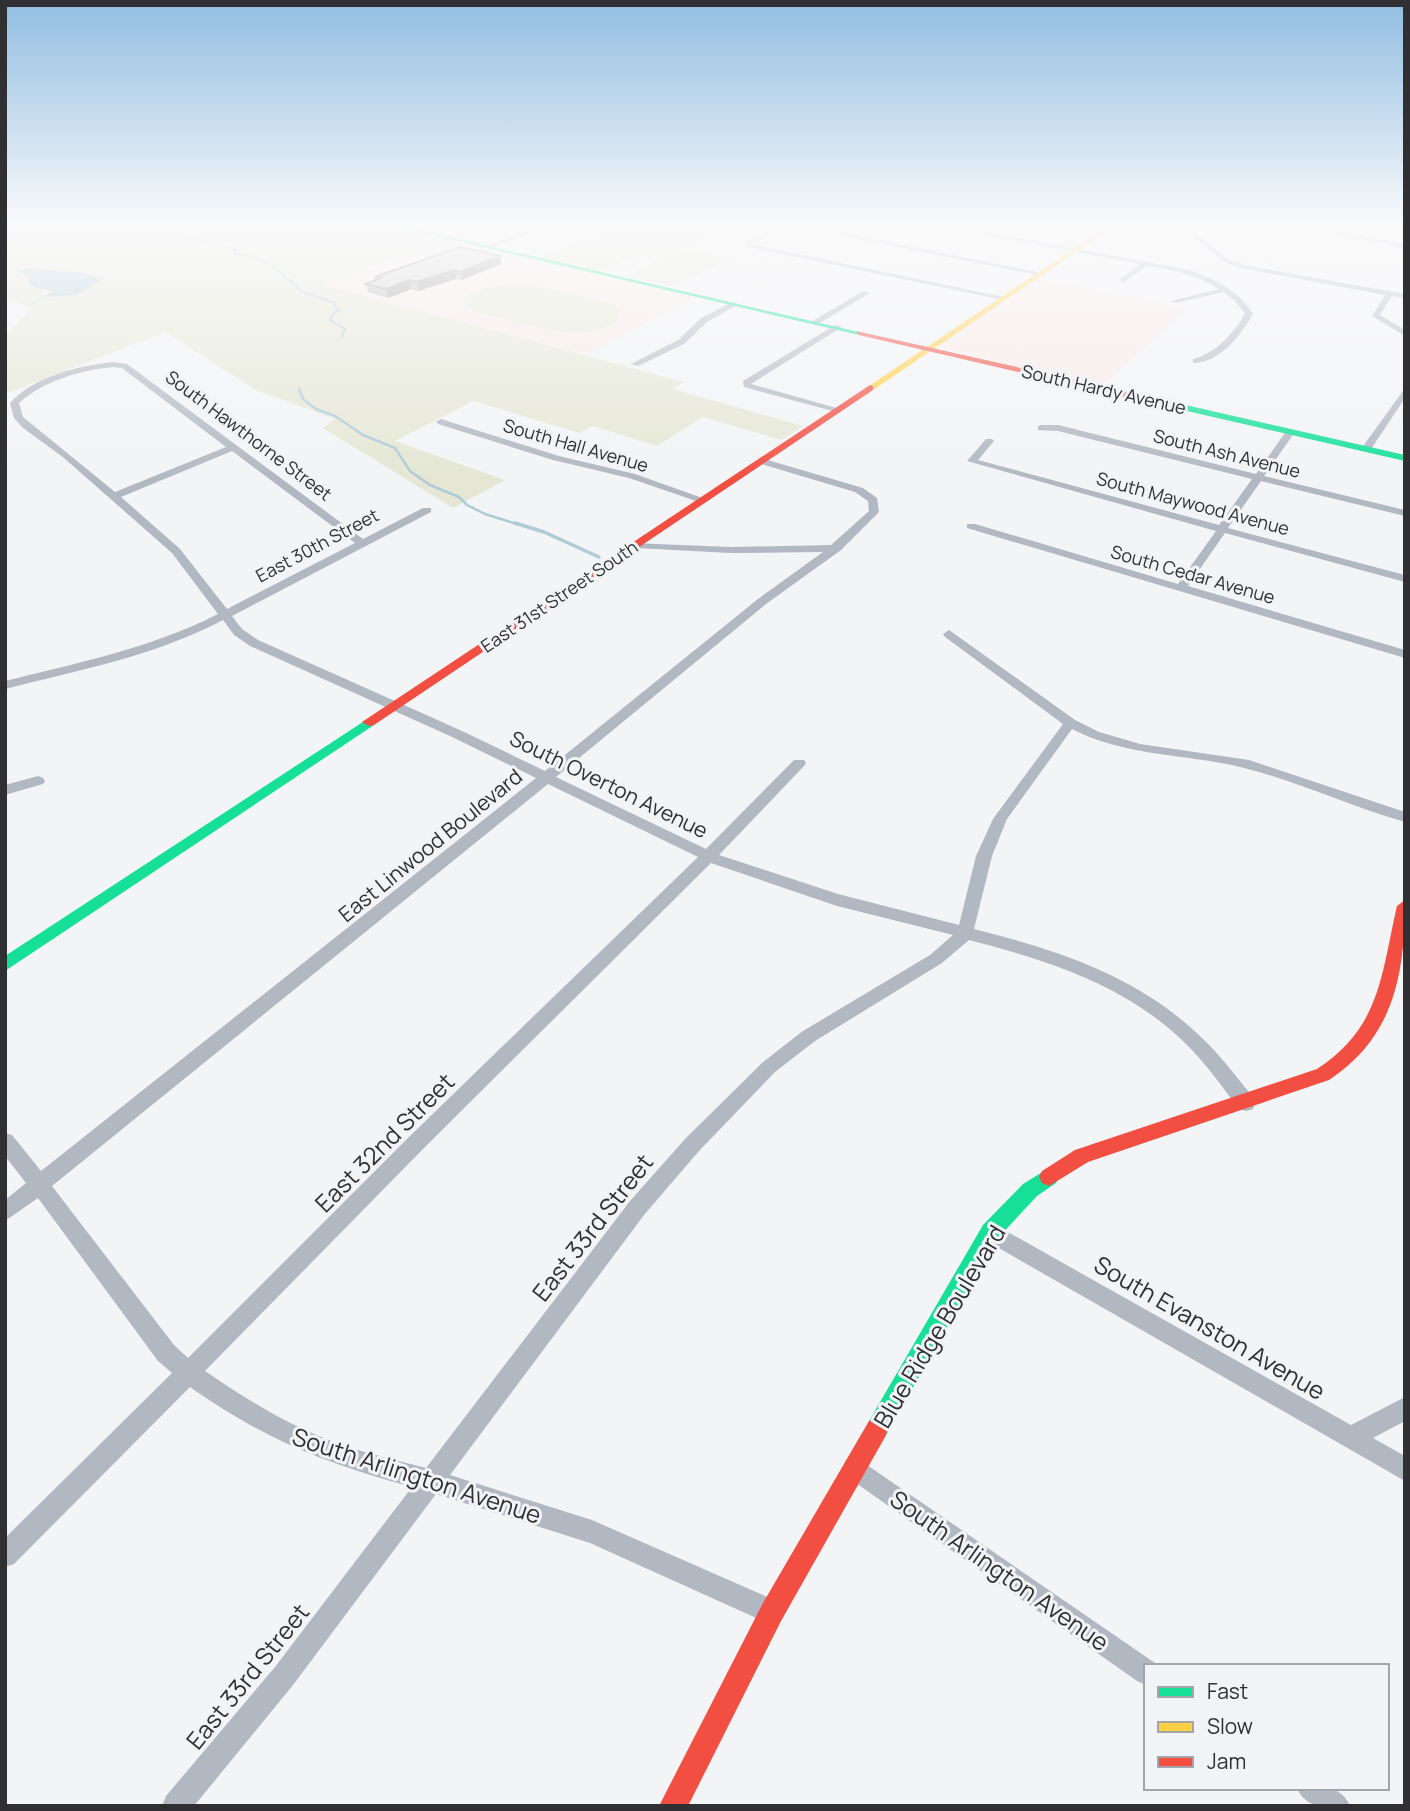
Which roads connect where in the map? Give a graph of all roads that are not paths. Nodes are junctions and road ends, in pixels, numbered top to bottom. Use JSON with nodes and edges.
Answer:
{"nodes":[{"id":1,"x":723,"y":311,"type":"edge"},
{"id":2,"x":764,"y":311,"type":"edge"},
{"id":3,"x":835,"y":311,"type":"edge"},
{"id":4,"x":986,"y":311,"type":"edge"},
{"id":5,"x":1247,"y":311,"type":"edge"},
{"id":6,"x":1379,"y":311,"type":"edge"},
{"id":7,"x":815,"y":322,"type":"junction"},
{"id":8,"x":838,"y":327,"type":"junction"},
{"id":9,"x":1405,"y":334,"type":"edge"},
{"id":10,"x":929,"y":349,"type":"junction"},
{"id":11,"x":1196,"y":361,"type":"dead end"},
{"id":12,"x":112,"y":363,"type":"joint"},
{"id":13,"x":635,"y":364,"type":"dead end"},
{"id":14,"x":1405,"y":391,"type":"edge"},
{"id":15,"x":837,"y":411,"type":"junction"},
{"id":16,"x":441,"y":422,"type":"dead end"},
{"id":17,"x":1041,"y":428,"type":"dead end"},
{"id":18,"x":1290,"y":432,"type":"junction"},
{"id":19,"x":989,"y":441,"type":"dead end"},
{"id":20,"x":234,"y":447,"type":"junction"},
{"id":21,"x":1366,"y":449,"type":"junction"},
{"id":22,"x":1405,"y":458,"type":"edge"},
{"id":23,"x":761,"y":461,"type":"junction"},
{"id":24,"x":1258,"y":477,"type":"junction"},
{"id":25,"x":115,"y":496,"type":"junction"},
{"id":26,"x":703,"y":500,"type":"junction"},
{"id":27,"x":427,"y":510,"type":"dead end"},
{"id":28,"x":1405,"y":513,"type":"edge"},
{"id":29,"x":971,"y":526,"type":"dead end"},
{"id":30,"x":1222,"y":528,"type":"junction"},
{"id":31,"x":361,"y":543,"type":"junction"},
{"id":32,"x":635,"y":545,"type":"junction"},
{"id":33,"x":837,"y":548,"type":"junction"},
{"id":34,"x":1405,"y":579,"type":"edge"},
{"id":35,"x":1180,"y":589,"type":"junction"},
{"id":36,"x":226,"y":616,"type":"junction"},
{"id":37,"x":949,"y":634,"type":"dead end"},
{"id":38,"x":1405,"y":654,"type":"edge"},
{"id":39,"x":5,"y":685,"type":"edge"},
{"id":40,"x":394,"y":706,"type":"junction"},
{"id":41,"x":1070,"y":723,"type":"junction"},
{"id":42,"x":799,"y":764,"type":"dead end"},
{"id":43,"x":546,"y":778,"type":"junction"},
{"id":44,"x":38,"y":781,"type":"dead end"},
{"id":45,"x":5,"y":790,"type":"edge"},
{"id":46,"x":1405,"y":817,"type":"edge"},
{"id":47,"x":710,"y":856,"type":"junction"},
{"id":48,"x":1405,"y":906,"type":"edge"},
{"id":49,"x":965,"y":934,"type":"junction"},
{"id":50,"x":5,"y":965,"type":"edge"},
{"id":51,"x":1246,"y":1103,"type":"junction"},
{"id":52,"x":5,"y":1141,"type":"edge"},
{"id":53,"x":39,"y":1185,"type":"junction"},
{"id":54,"x":5,"y":1212,"type":"edge"},
{"id":55,"x":990,"y":1231,"type":"junction"},
{"id":56,"x":190,"y":1374,"type":"junction"},
{"id":57,"x":1405,"y":1408,"type":"edge"},
{"id":58,"x":1351,"y":1438,"type":"junction"},
{"id":59,"x":855,"y":1468,"type":"junction"},
{"id":60,"x":1405,"y":1469,"type":"edge"},
{"id":61,"x":431,"y":1481,"type":"junction"},
{"id":62,"x":5,"y":1555,"type":"edge"},
{"id":63,"x":772,"y":1612,"type":"junction"},
{"id":64,"x":1144,"y":1671,"type":"edge"},
{"id":65,"x":1314,"y":1790,"type":"edge"},
{"id":66,"x":176,"y":1806,"type":"edge"},
{"id":67,"x":673,"y":1806,"type":"edge"},
{"id":68,"x":1336,"y":1806,"type":"edge"}],
"edges":[{"from":1,"to":13,"type":"street"},
{"from":2,"to":7,"type":"street","name":"South Hardy Avenue"},
{"from":3,"to":7,"type":"street"},
{"from":4,"to":10,"type":"street","name":"East 31st Street South"},
{"from":5,"to":11,"type":"street"},
{"from":6,"to":9,"type":"street"},
{"from":7,"to":8,"type":"street","name":"South Hardy Avenue"},
{"from":8,"to":10,"type":"street","name":"South Hardy Avenue"},
{"from":8,"to":15,"type":"street"},
{"from":10,"to":15,"type":"street","name":"East 31st Street South"},
{"from":10,"to":18,"type":"street","name":"South Hardy Avenue"},
{"from":12,"to":20,"type":"street","name":"South Hawthorne Street"},
{"from":12,"to":25,"type":"street","name":"South Overton Avenue"},
{"from":14,"to":21,"type":"street"},
{"from":15,"to":23,"type":"street","name":"East 31st Street South"},
{"from":16,"to":26,"type":"street","name":"South Hall Avenue"},
{"from":17,"to":24,"type":"street","name":"South Ash Avenue"},
{"from":18,"to":21,"type":"street","name":"South Hardy Avenue"},
{"from":18,"to":24,"type":"street"},
{"from":19,"to":30,"type":"street","name":"South Maywood Avenue"},
{"from":20,"to":25,"type":"street"},
{"from":20,"to":31,"type":"street","name":"South Hawthorne Street"},
{"from":21,"to":22,"type":"street","name":"South Hardy Avenue"},
{"from":23,"to":26,"type":"street","name":"East 31st Street South"},
{"from":23,"to":33,"type":"street","name":"East Linwood Boulevard"},
{"from":24,"to":28,"type":"street","name":"South Ash Avenue"},
{"from":24,"to":30,"type":"street"},
{"from":25,"to":36,"type":"street","name":"South Overton Avenue"},
{"from":26,"to":32,"type":"street","name":"East 31st Street South"},
{"from":27,"to":31,"type":"street","name":"East 30th Street"},
{"from":29,"to":35,"type":"street","name":"South Cedar Avenue"},
{"from":30,"to":34,"type":"street","name":"South Maywood Avenue"},
{"from":30,"to":35,"type":"street"},
{"from":31,"to":36,"type":"street","name":"East 30th Street"},
{"from":32,"to":33,"type":"street"},
{"from":32,"to":40,"type":"street","name":"East 31st Street South"},
{"from":33,"to":43,"type":"street","name":"East Linwood Boulevard"},
{"from":35,"to":38,"type":"street","name":"South Cedar Avenue"},
{"from":36,"to":39,"type":"street","name":"East 30th Street"},
{"from":36,"to":40,"type":"street","name":"South Overton Avenue"},
{"from":37,"to":41,"type":"street"},
{"from":40,"to":43,"type":"street","name":"South Overton Avenue"},
{"from":40,"to":50,"type":"street","name":"East 31st Street South"},
{"from":41,"to":46,"type":"street"},
{"from":41,"to":49,"type":"street"},
{"from":42,"to":47,"type":"street","name":"East 32nd Street"},
{"from":43,"to":47,"type":"street","name":"South Overton Avenue"},
{"from":43,"to":53,"type":"street","name":"East Linwood Boulevard"},
{"from":44,"to":45,"type":"street"},
{"from":47,"to":49,"type":"street","name":"South Overton Avenue"},
{"from":47,"to":56,"type":"street","name":"East 32nd Street"},
{"from":48,"to":51,"type":"street","name":"Blue Ridge Boulevard"},
{"from":49,"to":51,"type":"street","name":"South Overton Avenue"},
{"from":49,"to":61,"type":"street","name":"East 33rd Street"},
{"from":51,"to":55,"type":"street","name":"Blue Ridge Boulevard"},
{"from":52,"to":53,"type":"street","name":"South Arlington Avenue"},
{"from":53,"to":54,"type":"street","name":"East Linwood Boulevard"},
{"from":53,"to":56,"type":"street","name":"South Arlington Avenue"},
{"from":55,"to":58,"type":"street","name":"South Evanston Avenue"},
{"from":55,"to":59,"type":"street","name":"Blue Ridge Boulevard"},
{"from":56,"to":61,"type":"street","name":"South Arlington Avenue"},
{"from":56,"to":62,"type":"street","name":"East 32nd Street"},
{"from":57,"to":58,"type":"street"},
{"from":58,"to":60,"type":"street","name":"South Evanston Avenue"},
{"from":59,"to":63,"type":"street","name":"Blue Ridge Boulevard"},
{"from":59,"to":64,"type":"street","name":"South Arlington Avenue"},
{"from":61,"to":63,"type":"street","name":"South Arlington Avenue"},
{"from":61,"to":66,"type":"street","name":"East 33rd Street"},
{"from":63,"to":67,"type":"street","name":"Blue Ridge Boulevard"},
{"from":65,"to":68,"type":"street"}]}
